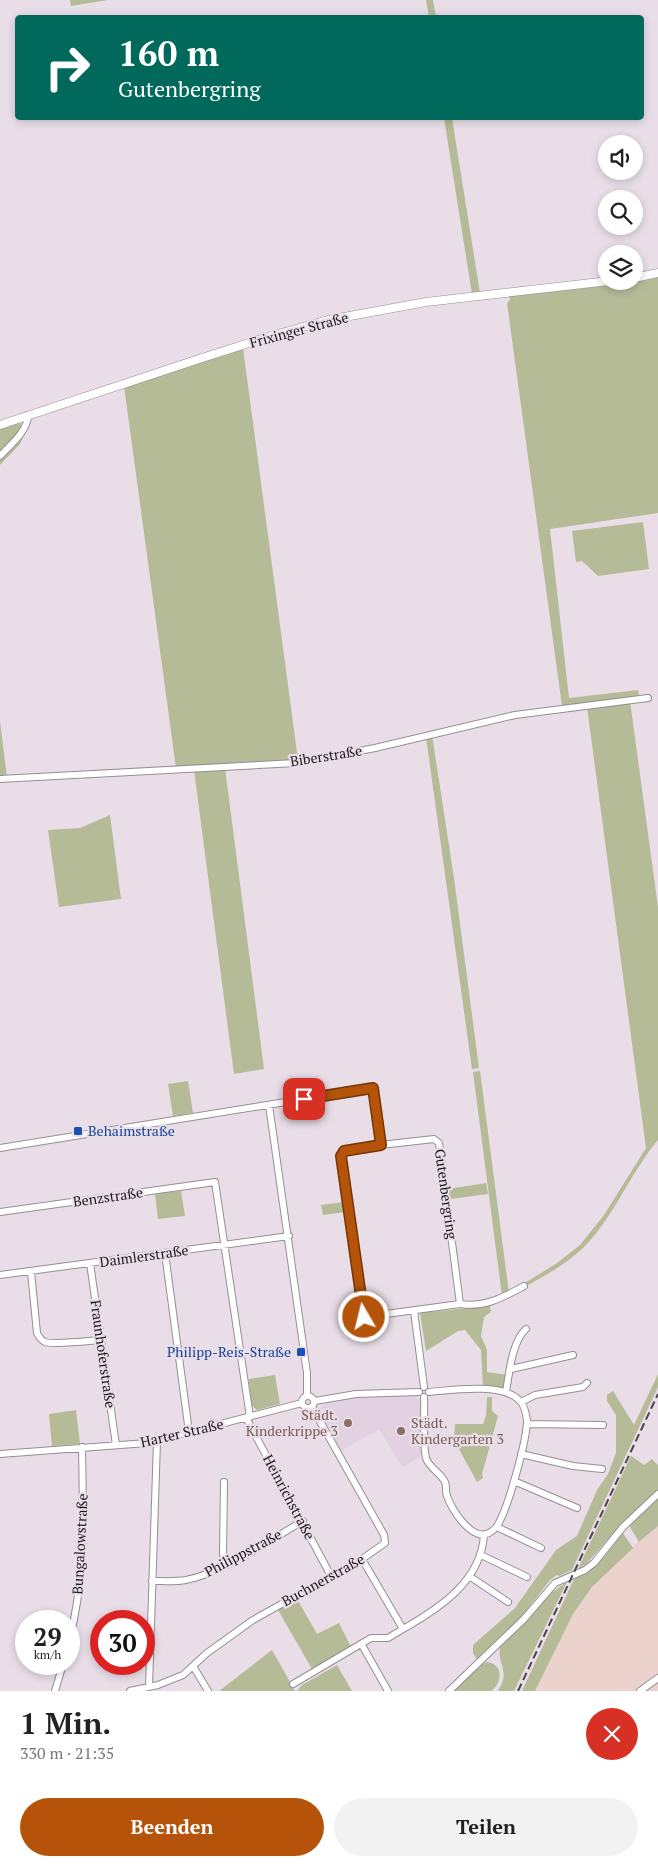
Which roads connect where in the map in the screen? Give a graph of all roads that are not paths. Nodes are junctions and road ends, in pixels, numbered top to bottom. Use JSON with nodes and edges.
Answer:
{"nodes":[{"id":1,"x":658,"y":273,"type":"edge"},
{"id":2,"x":643,"y":276,"type":"edge"},
{"id":3,"x":598,"y":282,"type":"edge"},
{"id":4,"x":28,"y":415,"type":"junction"},
{"id":5,"x":0,"y":425,"type":"edge"},
{"id":6,"x":0,"y":456,"type":"edge"},
{"id":7,"x":648,"y":698,"type":"dead end"},
{"id":8,"x":0,"y":779,"type":"edge"},
{"id":9,"x":269,"y":1105,"type":"junction"},
{"id":10,"x":381,"y":1145,"type":"junction"},
{"id":11,"x":0,"y":1148,"type":"edge"},
{"id":12,"x":0,"y":1212,"type":"edge"},
{"id":13,"x":289,"y":1236,"type":"junction"},
{"id":14,"x":225,"y":1244,"type":"junction"},
{"id":15,"x":165,"y":1253,"type":"junction"},
{"id":16,"x":90,"y":1263,"type":"junction"},
{"id":17,"x":31,"y":1272,"type":"junction"},
{"id":18,"x":0,"y":1275,"type":"edge"},
{"id":19,"x":524,"y":1286,"type":"dead end"},
{"id":20,"x":460,"y":1304,"type":"junction"},
{"id":21,"x":414,"y":1311,"type":"junction"},
{"id":22,"x":526,"y":1329,"type":"dead end"},
{"id":23,"x":101,"y":1340,"type":"junction"},
{"id":24,"x":573,"y":1355,"type":"dead end"},
{"id":25,"x":510,"y":1369,"type":"junction"},
{"id":26,"x":587,"y":1383,"type":"dead end"},
{"id":27,"x":424,"y":1392,"type":"junction"},
{"id":28,"x":506,"y":1392,"type":"junction"},
{"id":29,"x":307,"y":1396,"type":"junction"},
{"id":30,"x":521,"y":1402,"type":"junction"},
{"id":31,"x":302,"y":1403,"type":"junction"},
{"id":32,"x":313,"y":1404,"type":"junction"},
{"id":33,"x":248,"y":1417,"type":"junction"},
{"id":34,"x":526,"y":1424,"type":"junction"},
{"id":35,"x":603,"y":1425,"type":"dead end"},
{"id":36,"x":189,"y":1432,"type":"junction"},
{"id":37,"x":157,"y":1441,"type":"junction"},
{"id":38,"x":116,"y":1445,"type":"junction"},
{"id":39,"x":82,"y":1447,"type":"junction"},
{"id":40,"x":0,"y":1454,"type":"edge"},
{"id":41,"x":521,"y":1454,"type":"junction"},
{"id":42,"x":602,"y":1469,"type":"dead end"},
{"id":43,"x":514,"y":1480,"type":"junction"},
{"id":44,"x":224,"y":1482,"type":"dead end"},
{"id":45,"x":658,"y":1494,"type":"edge"},
{"id":46,"x":577,"y":1508,"type":"dead end"},
{"id":47,"x":302,"y":1521,"type":"junction"},
{"id":48,"x":497,"y":1527,"type":"junction"},
{"id":49,"x":484,"y":1535,"type":"junction"},
{"id":50,"x":541,"y":1548,"type":"dead end"},
{"id":51,"x":481,"y":1555,"type":"junction"},
{"id":52,"x":362,"y":1559,"type":"junction"},
{"id":53,"x":226,"y":1565,"type":"junction"},
{"id":54,"x":331,"y":1576,"type":"junction"},
{"id":55,"x":469,"y":1576,"type":"junction"},
{"id":56,"x":527,"y":1577,"type":"dead end"},
{"id":57,"x":152,"y":1581,"type":"junction"},
{"id":58,"x":508,"y":1602,"type":"dead end"},
{"id":59,"x":76,"y":1610,"type":"edge"},
{"id":60,"x":403,"y":1629,"type":"junction"},
{"id":61,"x":362,"y":1645,"type":"junction"},
{"id":62,"x":193,"y":1666,"type":"junction"},
{"id":63,"x":59,"y":1675,"type":"edge"},
{"id":64,"x":658,"y":1678,"type":"edge"},
{"id":65,"x":293,"y":1684,"type":"dead end"},
{"id":66,"x":150,"y":1687,"type":"junction"},
{"id":67,"x":387,"y":1690,"type":"edge"},
{"id":68,"x":55,"y":1691,"type":"edge"},
{"id":69,"x":130,"y":1691,"type":"edge"},
{"id":70,"x":208,"y":1691,"type":"edge"},
{"id":71,"x":449,"y":1691,"type":"edge"},
{"id":72,"x":640,"y":1691,"type":"edge"}],
"edges":[{"from":1,"to":2,"type":"street"},
{"from":3,"to":4,"type":"street","name":"Frixinger Straße"},
{"from":4,"to":5,"type":"street","name":"Frixinger Straße"},
{"from":4,"to":6,"type":"street"},
{"from":7,"to":8,"type":"street","name":"Biberstraße"},
{"from":9,"to":10,"type":"street"},
{"from":9,"to":11,"type":"street"},
{"from":9,"to":13,"type":"street"},
{"from":10,"to":20,"type":"street","name":"Gutenbergring"},
{"from":10,"to":21,"type":"street","name":"Gutenbergring"},
{"from":12,"to":14,"type":"street","name":"Benzstraße"},
{"from":13,"to":14,"type":"street","name":"Daimlerstraße"},
{"from":13,"to":29,"type":"street"},
{"from":14,"to":15,"type":"street","name":"Daimlerstraße"},
{"from":14,"to":33,"type":"street"},
{"from":15,"to":16,"type":"street","name":"Daimlerstraße"},
{"from":15,"to":36,"type":"street"},
{"from":16,"to":17,"type":"street","name":"Daimlerstraße"},
{"from":16,"to":23,"type":"street","name":"Fraunhoferstraße"},
{"from":17,"to":18,"type":"street","name":"Daimlerstraße"},
{"from":17,"to":23,"type":"street"},
{"from":19,"to":20,"type":"street","name":"Gutenbergring"},
{"from":20,"to":21,"type":"street","name":"Gutenbergring"},
{"from":21,"to":27,"type":"street"},
{"from":22,"to":25,"type":"street"},
{"from":23,"to":38,"type":"street","name":"Fraunhoferstraße"},
{"from":24,"to":25,"type":"street"},
{"from":25,"to":28,"type":"street"},
{"from":26,"to":30,"type":"street"},
{"from":27,"to":28,"type":"street"},
{"from":27,"to":32,"type":"street"},
{"from":27,"to":49,"type":"street"},
{"from":28,"to":30,"type":"street"},
{"from":29,"to":31,"type":"street"},
{"from":29,"to":32,"type":"street"},
{"from":30,"to":34,"type":"street"},
{"from":31,"to":32,"type":"street"},
{"from":31,"to":33,"type":"street","name":"Harter Straße"},
{"from":32,"to":52,"type":"street","name":"Buchnerstraße"},
{"from":33,"to":36,"type":"street","name":"Harter Straße"},
{"from":33,"to":47,"type":"street","name":"Heinrichstraße"},
{"from":34,"to":35,"type":"street"},
{"from":34,"to":41,"type":"street"},
{"from":36,"to":37,"type":"street","name":"Harter Straße"},
{"from":37,"to":38,"type":"street","name":"Harter Straße"},
{"from":37,"to":57,"type":"street"},
{"from":38,"to":39,"type":"street","name":"Harter Straße"},
{"from":39,"to":40,"type":"street","name":"Harter Straße"},
{"from":39,"to":59,"type":"street","name":"Bungalowstraße"},
{"from":41,"to":42,"type":"street"},
{"from":41,"to":43,"type":"street"},
{"from":43,"to":46,"type":"street"},
{"from":43,"to":48,"type":"street"},
{"from":44,"to":53,"type":"street"},
{"from":45,"to":71,"type":"street"},
{"from":47,"to":53,"type":"street","name":"Philippstraße"},
{"from":47,"to":54,"type":"street","name":"Heinrichstraße"},
{"from":48,"to":49,"type":"street"},
{"from":48,"to":50,"type":"street"},
{"from":49,"to":51,"type":"street"},
{"from":51,"to":55,"type":"street"},
{"from":51,"to":56,"type":"street"},
{"from":52,"to":54,"type":"street","name":"Buchnerstraße"},
{"from":52,"to":60,"type":"street"},
{"from":53,"to":57,"type":"street","name":"Philippstraße"},
{"from":54,"to":62,"type":"street","name":"Buchnerstraße"},
{"from":55,"to":58,"type":"street"},
{"from":55,"to":60,"type":"street"},
{"from":57,"to":66,"type":"street"},
{"from":60,"to":61,"type":"street"},
{"from":61,"to":65,"type":"street"},
{"from":61,"to":67,"type":"street"},
{"from":62,"to":66,"type":"street","name":"Buchnerstraße"},
{"from":62,"to":70,"type":"street"},
{"from":63,"to":68,"type":"street"},
{"from":64,"to":72,"type":"street"},
{"from":66,"to":69,"type":"street","name":"Buchnerstraße"}]}
